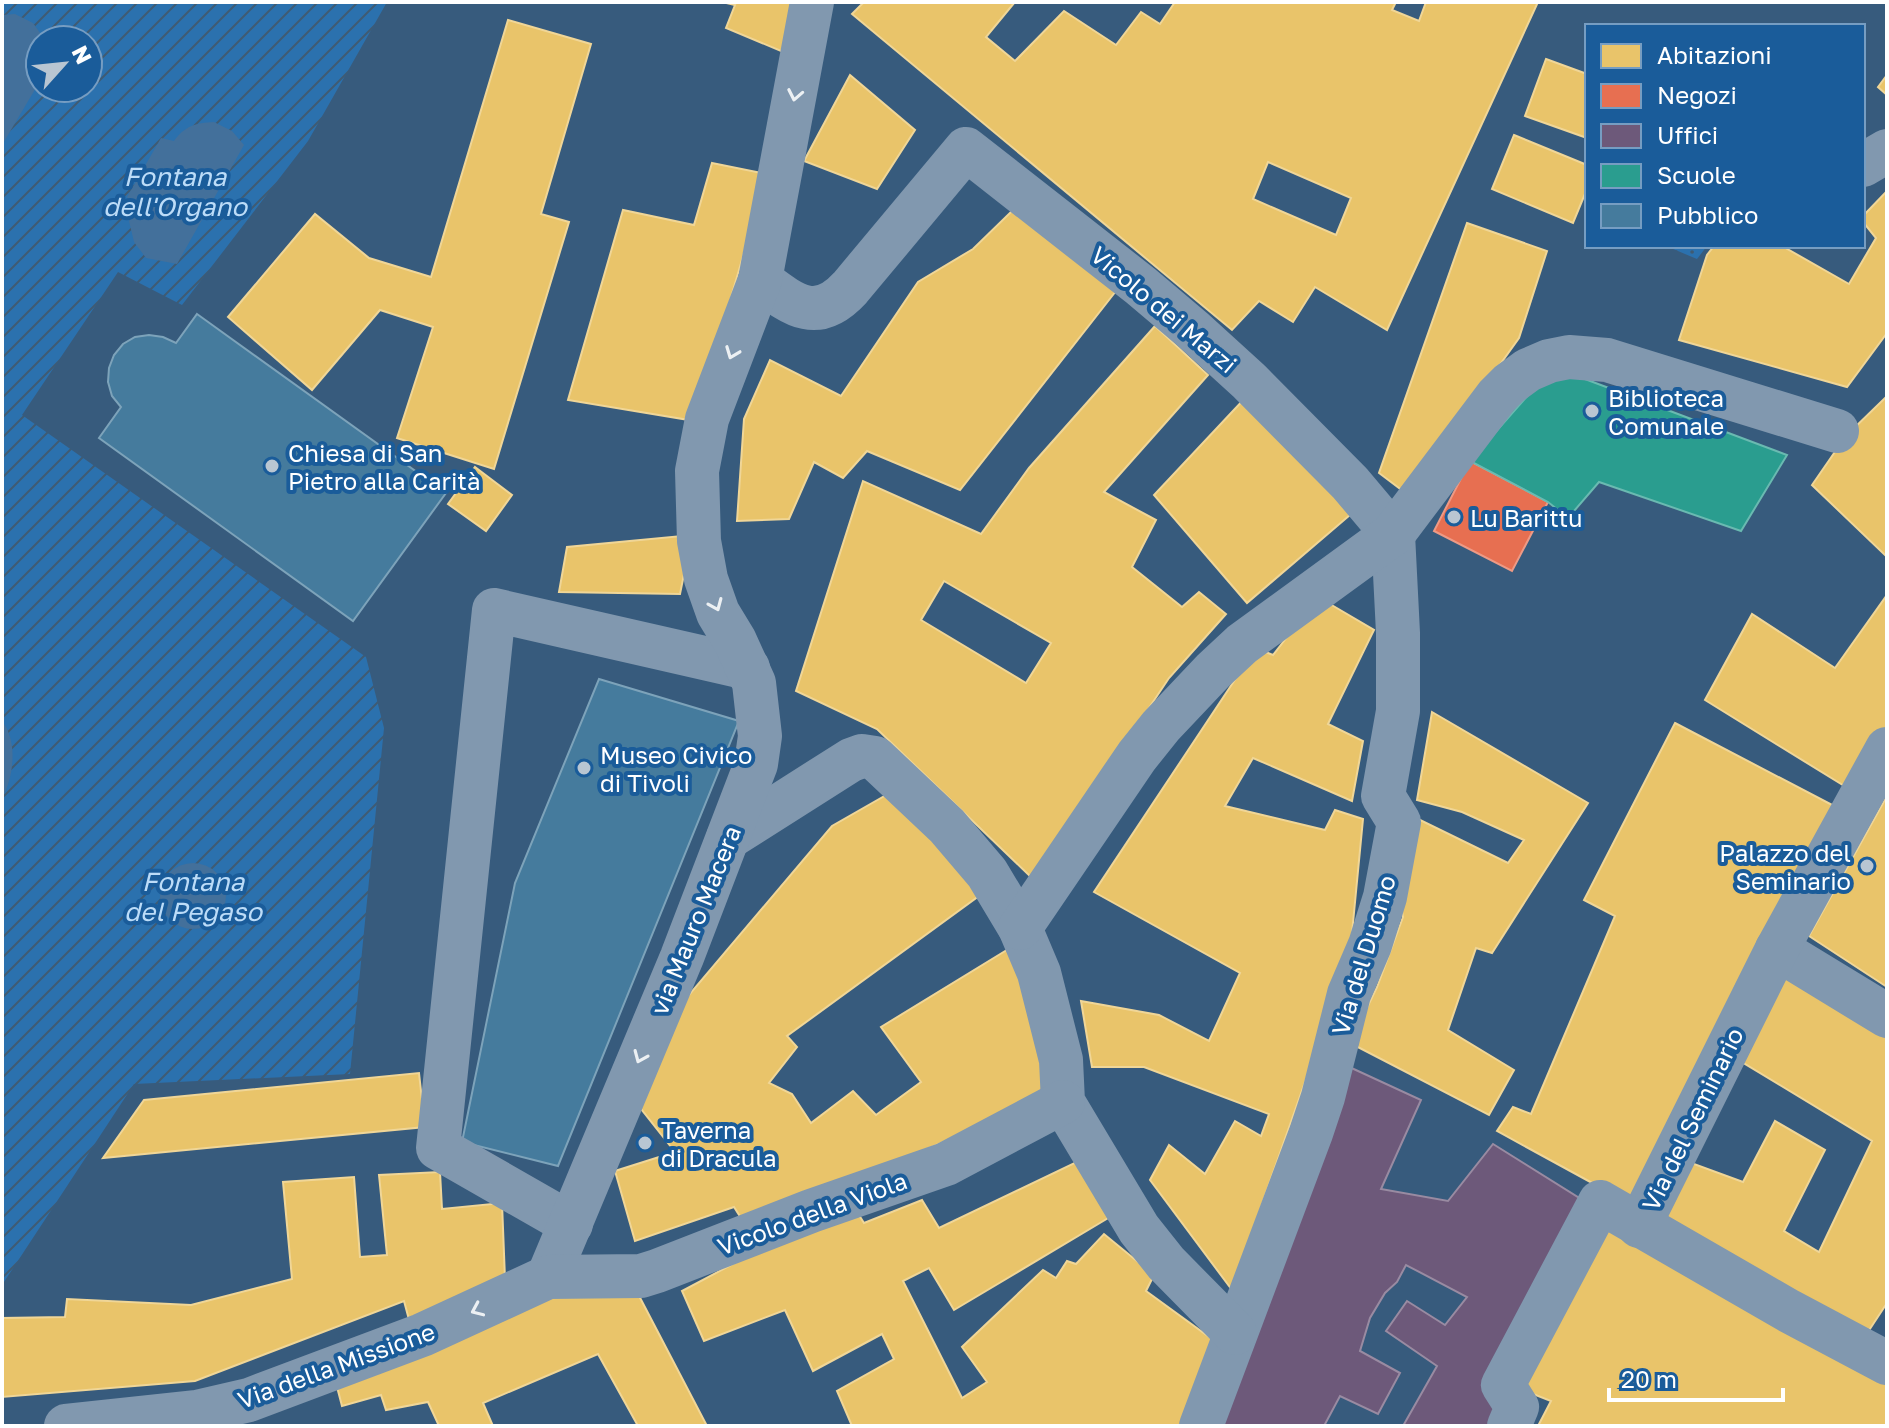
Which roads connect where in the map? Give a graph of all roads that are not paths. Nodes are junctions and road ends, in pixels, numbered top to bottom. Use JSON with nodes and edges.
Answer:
{"nodes":[{"id":1,"x":812,"y":2,"type":"edge"},
{"id":2,"x":1887,"y":151,"type":"edge"},
{"id":3,"x":1865,"y":164,"type":"edge"},
{"id":4,"x":760,"y":280,"type":"junction"},
{"id":5,"x":1837,"y":431,"type":"dead end"},
{"id":6,"x":1393,"y":534,"type":"junction"},
{"id":7,"x":748,"y":668,"type":"junction"},
{"id":8,"x":1887,"y":749,"type":"edge"},
{"id":9,"x":728,"y":838,"type":"junction"},
{"id":10,"x":1020,"y":928,"type":"junction"},
{"id":11,"x":1777,"y":949,"type":"junction"},
{"id":12,"x":1887,"y":1016,"type":"edge"},
{"id":13,"x":1063,"y":1102,"type":"junction"},
{"id":14,"x":571,"y":1224,"type":"junction"},
{"id":15,"x":1639,"y":1226,"type":"junction"},
{"id":16,"x":548,"y":1277,"type":"junction"},
{"id":17,"x":1235,"y":1333,"type":"junction"},
{"id":18,"x":1883,"y":1351,"type":"edge"},
{"id":19,"x":66,"y":1426,"type":"edge"},
{"id":20,"x":1201,"y":1426,"type":"edge"},
{"id":21,"x":1509,"y":1426,"type":"edge"}],
"edges":[{"from":1,"to":4,"type":"street","name":"via Mauro Macera","one_way":true},
{"from":2,"to":3,"type":"street"},
{"from":4,"to":6,"type":"street","name":"Vicolo dei Marzi"},
{"from":4,"to":7,"type":"street","name":"via Mauro Macera","one_way":true},
{"from":5,"to":6,"type":"street"},
{"from":6,"to":10,"type":"street"},
{"from":6,"to":17,"type":"street","name":"Via del Duomo"},
{"from":7,"to":9,"type":"street","name":"via Mauro Macera"},
{"from":7,"to":14,"type":"street"},
{"from":8,"to":11,"type":"street","name":"Via del Seminario"},
{"from":9,"to":10,"type":"street"},
{"from":9,"to":14,"type":"street","name":"via Mauro Macera","one_way":true},
{"from":10,"to":13,"type":"street"},
{"from":11,"to":12,"type":"street"},
{"from":11,"to":15,"type":"street","name":"Via del Seminario"},
{"from":13,"to":16,"type":"street","name":"Vicolo della Viola"},
{"from":13,"to":17,"type":"street"},
{"from":14,"to":16,"type":"street","name":"via Mauro Macera"},
{"from":15,"to":18,"type":"street"},
{"from":15,"to":21,"type":"street","name":"Via del Seminario"},
{"from":16,"to":19,"type":"street","name":"Via della Missione","one_way":true},
{"from":17,"to":20,"type":"street","name":"Via del Duomo"}]}
